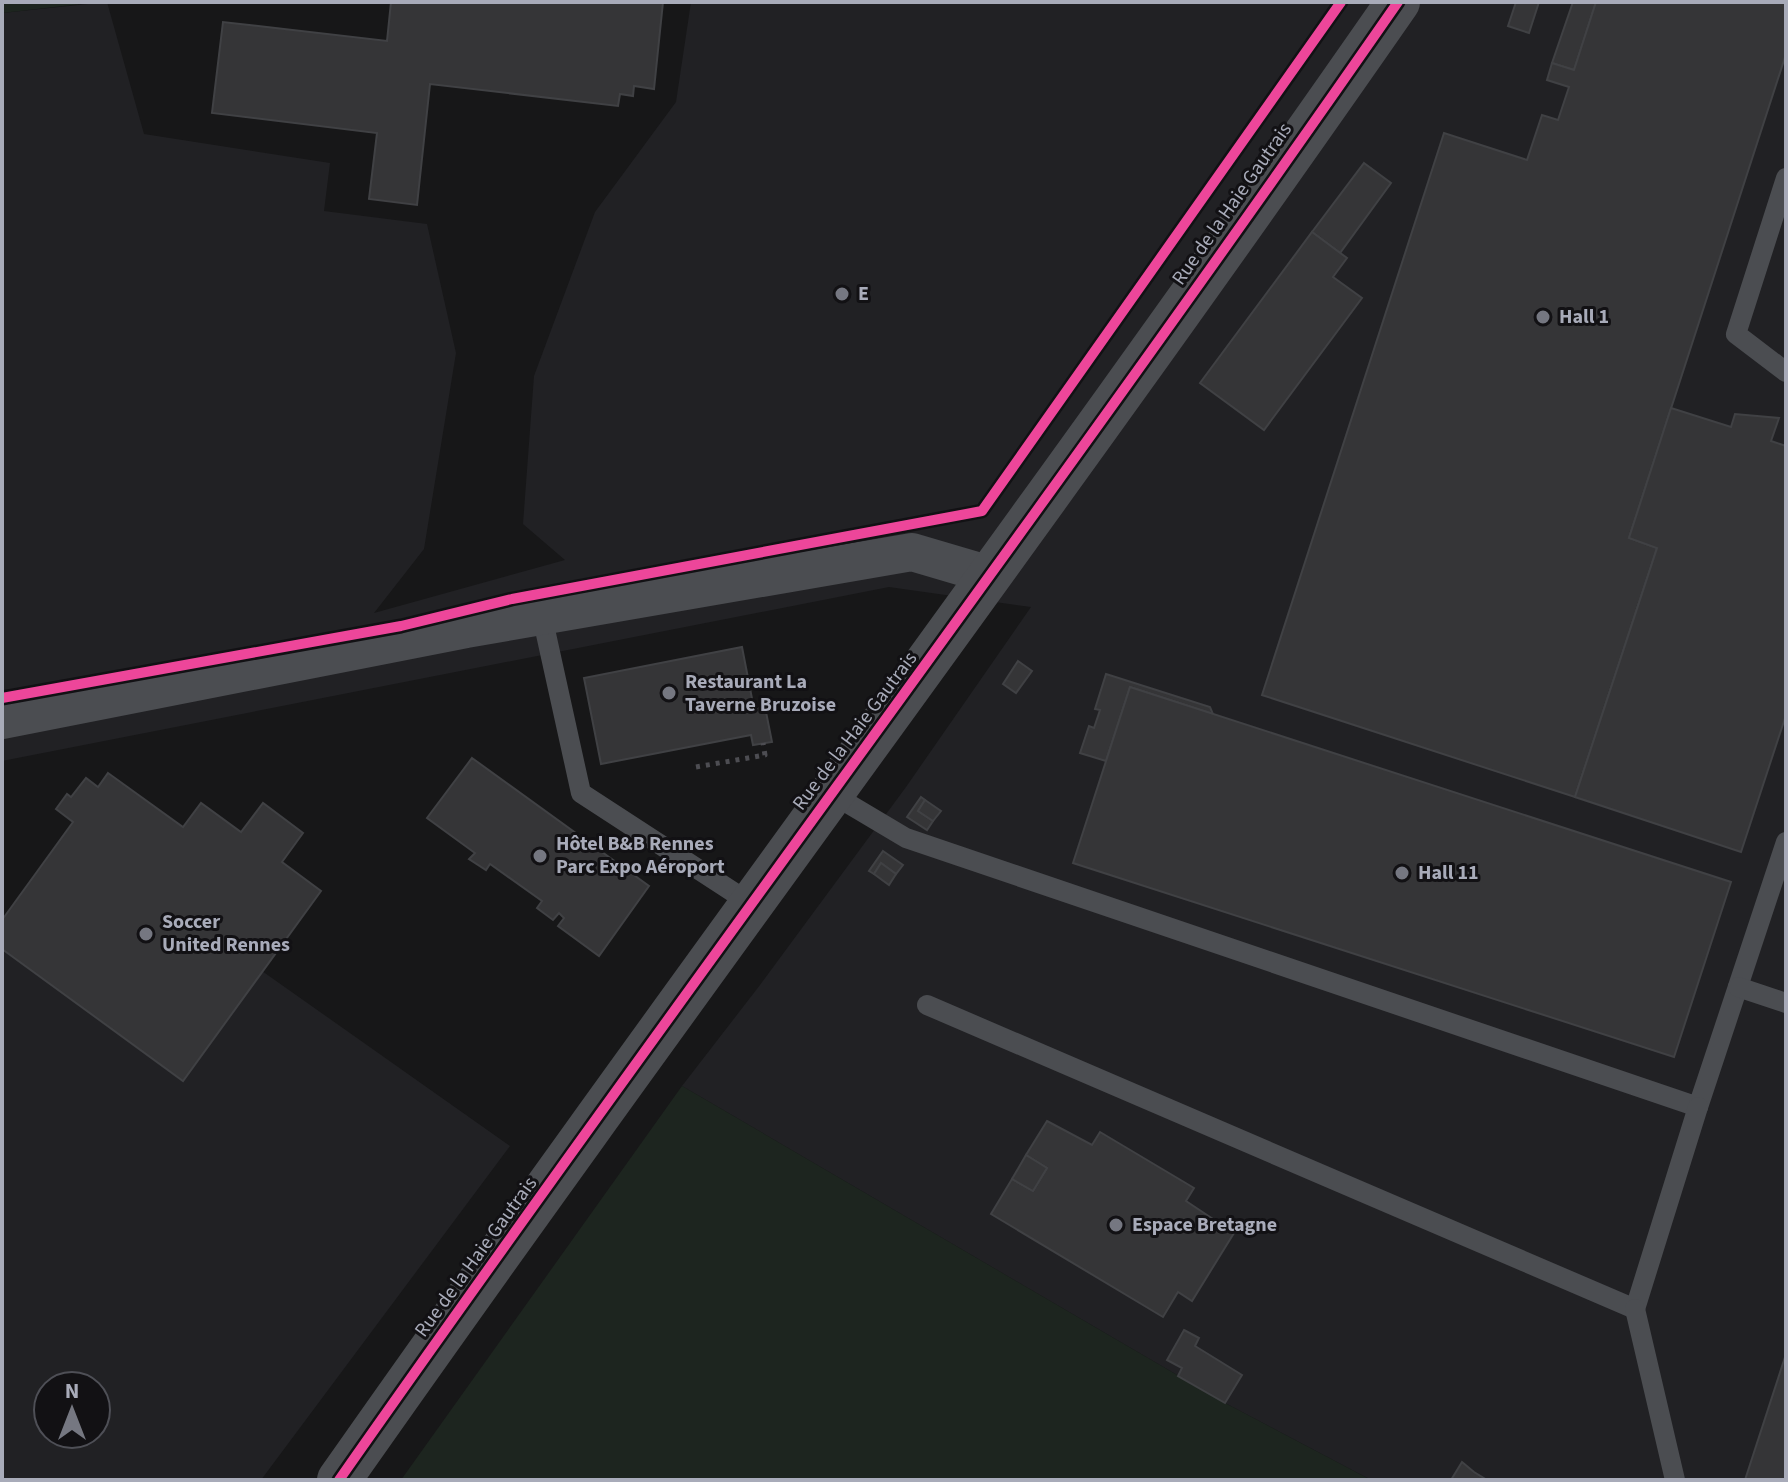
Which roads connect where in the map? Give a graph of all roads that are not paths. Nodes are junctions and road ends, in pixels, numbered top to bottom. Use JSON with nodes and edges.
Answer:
{"nodes":[{"id":1,"x":1398,"y":2,"type":"edge"},
{"id":2,"x":1785,"y":185,"type":"edge"},
{"id":3,"x":1786,"y":372,"type":"edge"},
{"id":4,"x":990,"y":575,"type":"junction"},
{"id":5,"x":542,"y":616,"type":"junction"},
{"id":6,"x":2,"y":720,"type":"edge"},
{"id":7,"x":832,"y":794,"type":"junction"},
{"id":8,"x":1786,"y":842,"type":"edge"},
{"id":9,"x":750,"y":903,"type":"junction"},
{"id":10,"x":1738,"y":987,"type":"junction"},
{"id":11,"x":1786,"y":1003,"type":"edge"},
{"id":12,"x":927,"y":1005,"type":"dead end"},
{"id":13,"x":1698,"y":1107,"type":"junction"},
{"id":14,"x":1635,"y":1309,"type":"junction"},
{"id":15,"x":339,"y":1480,"type":"edge"},
{"id":16,"x":1675,"y":1480,"type":"edge"}],
"edges":[{"from":1,"to":4,"type":"street","name":"Rue de la Haie Gautrais"},
{"from":2,"to":3,"type":"lane"},
{"from":4,"to":5,"type":"street"},
{"from":4,"to":7,"type":"street","name":"Rue de la Haie Gautrais"},
{"from":5,"to":6,"type":"street"},
{"from":5,"to":9,"type":"lane"},
{"from":7,"to":9,"type":"street","name":"Rue de la Haie Gautrais"},
{"from":7,"to":13,"type":"lane"},
{"from":8,"to":10,"type":"lane"},
{"from":9,"to":15,"type":"street","name":"Rue de la Haie Gautrais"},
{"from":10,"to":11,"type":"lane"},
{"from":10,"to":13,"type":"lane"},
{"from":12,"to":14,"type":"lane"},
{"from":13,"to":14,"type":"lane"},
{"from":14,"to":16,"type":"lane"}]}
